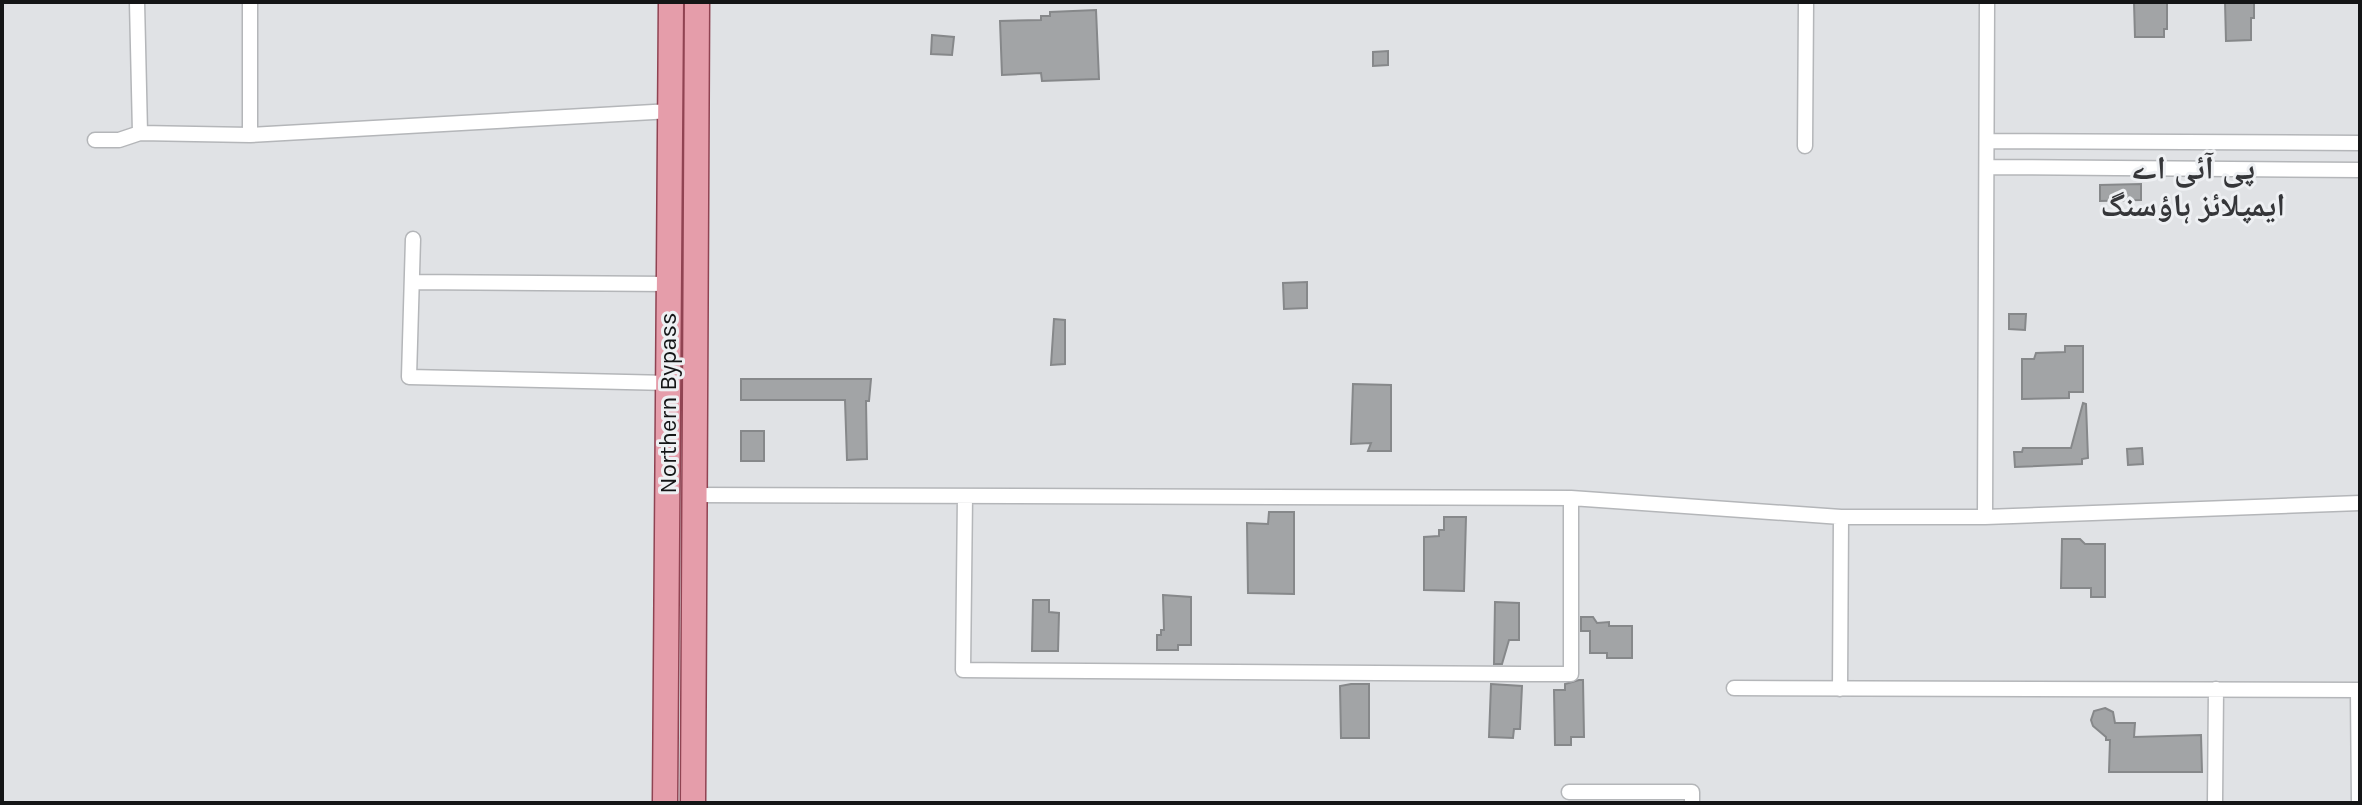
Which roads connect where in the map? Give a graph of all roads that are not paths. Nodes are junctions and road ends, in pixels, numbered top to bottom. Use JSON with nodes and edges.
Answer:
{"nodes":[{"id":1,"x":137,"y":2,"type":"edge"},
{"id":2,"x":250,"y":2,"type":"edge"},
{"id":3,"x":671,"y":2,"type":"edge"},
{"id":4,"x":697,"y":2,"type":"edge"},
{"id":5,"x":1806,"y":2,"type":"edge"},
{"id":6,"x":1987,"y":2,"type":"edge"},
{"id":7,"x":671,"y":111,"type":"junction"},
{"id":8,"x":140,"y":133,"type":"junction"},
{"id":9,"x":250,"y":135,"type":"junction"},
{"id":10,"x":95,"y":140,"type":"dead end"},
{"id":11,"x":1988,"y":141,"type":"junction"},
{"id":12,"x":2360,"y":143,"type":"edge"},
{"id":13,"x":1805,"y":146,"type":"dead end"},
{"id":14,"x":1988,"y":167,"type":"junction"},
{"id":15,"x":2360,"y":170,"type":"edge"},
{"id":16,"x":413,"y":239,"type":"dead end"},
{"id":17,"x":412,"y":282,"type":"junction"},
{"id":18,"x":669,"y":284,"type":"junction"},
{"id":19,"x":669,"y":383,"type":"junction"},
{"id":20,"x":694,"y":495,"type":"junction"},
{"id":21,"x":965,"y":496,"type":"junction"},
{"id":22,"x":1571,"y":498,"type":"junction"},
{"id":23,"x":2360,"y":503,"type":"edge"},
{"id":24,"x":1841,"y":517,"type":"junction"},
{"id":25,"x":1985,"y":517,"type":"junction"},
{"id":26,"x":1734,"y":688,"type":"dead end"},
{"id":27,"x":1840,"y":689,"type":"junction"},
{"id":28,"x":2216,"y":689,"type":"junction"},
{"id":29,"x":2359,"y":690,"type":"edge"},
{"id":30,"x":1569,"y":792,"type":"dead end"},
{"id":31,"x":1592,"y":798,"type":"edge"},
{"id":32,"x":665,"y":803,"type":"edge"},
{"id":33,"x":693,"y":803,"type":"edge"},
{"id":34,"x":1692,"y":803,"type":"edge"},
{"id":35,"x":2215,"y":803,"type":"edge"},
{"id":36,"x":2359,"y":803,"type":"edge"}],
"edges":[{"from":1,"to":8,"type":"street"},
{"from":2,"to":9,"type":"street"},
{"from":3,"to":7,"type":"main road","name":"Northern Bypass"},
{"from":4,"to":20,"type":"main road","name":"Northern Bypass"},
{"from":5,"to":13,"type":"street"},
{"from":6,"to":11,"type":"street"},
{"from":7,"to":9,"type":"street"},
{"from":7,"to":18,"type":"main road","name":"Northern Bypass"},
{"from":8,"to":9,"type":"street"},
{"from":8,"to":10,"type":"street"},
{"from":11,"to":12,"type":"street"},
{"from":11,"to":14,"type":"street"},
{"from":14,"to":15,"type":"street"},
{"from":14,"to":25,"type":"street"},
{"from":16,"to":17,"type":"street"},
{"from":17,"to":18,"type":"street"},
{"from":17,"to":19,"type":"street"},
{"from":18,"to":19,"type":"main road","name":"Northern Bypass"},
{"from":19,"to":32,"type":"main road","name":"Northern Bypass"},
{"from":20,"to":21,"type":"street"},
{"from":20,"to":33,"type":"main road","name":"Northern Bypass"},
{"from":21,"to":22,"type":"street"},
{"from":21,"to":22,"type":"street"},
{"from":22,"to":24,"type":"street"},
{"from":23,"to":25,"type":"street"},
{"from":24,"to":25,"type":"street"},
{"from":24,"to":27,"type":"street"},
{"from":26,"to":27,"type":"street"},
{"from":27,"to":28,"type":"street"},
{"from":28,"to":29,"type":"street"},
{"from":28,"to":35,"type":"street"},
{"from":29,"to":36,"type":"street"},
{"from":30,"to":31,"type":"street"},
{"from":31,"to":34,"type":"street"}]}
